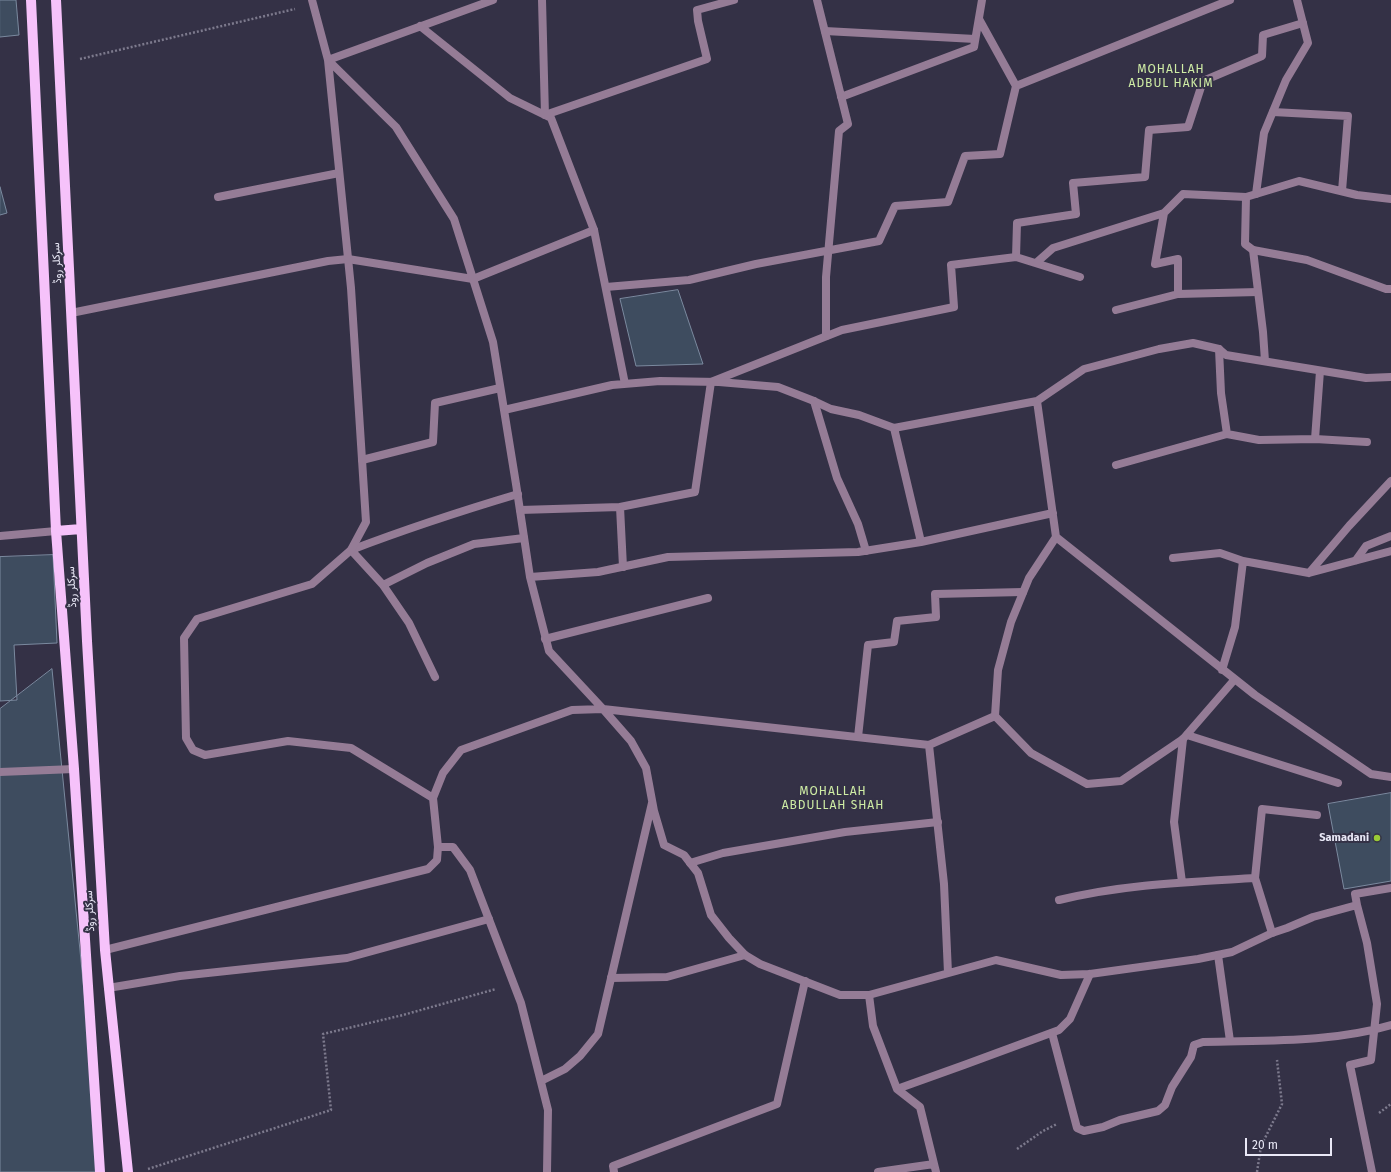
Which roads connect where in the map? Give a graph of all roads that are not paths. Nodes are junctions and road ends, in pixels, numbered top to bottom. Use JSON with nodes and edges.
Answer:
{"nodes":[{"id":1,"x":31,"y":0,"type":"edge"},
{"id":2,"x":56,"y":0,"type":"edge"},
{"id":3,"x":493,"y":0,"type":"edge"},
{"id":4,"x":542,"y":0,"type":"edge"},
{"id":5,"x":734,"y":0,"type":"edge"},
{"id":6,"x":817,"y":0,"type":"edge"},
{"id":7,"x":982,"y":0,"type":"edge"},
{"id":8,"x":1230,"y":0,"type":"edge"},
{"id":9,"x":1297,"y":0,"type":"edge"},
{"id":10,"x":312,"y":2,"type":"edge"},
{"id":11,"x":979,"y":19,"type":"junction"},
{"id":12,"x":1303,"y":23,"type":"junction"},
{"id":13,"x":420,"y":26,"type":"junction"},
{"id":14,"x":825,"y":31,"type":"junction"},
{"id":15,"x":975,"y":39,"type":"junction"},
{"id":16,"x":328,"y":60,"type":"junction"},
{"id":17,"x":1016,"y":86,"type":"junction"},
{"id":18,"x":841,"y":97,"type":"junction"},
{"id":19,"x":1273,"y":112,"type":"junction"},
{"id":20,"x":545,"y":115,"type":"junction"},
{"id":21,"x":339,"y":173,"type":"junction"},
{"id":22,"x":1342,"y":192,"type":"junction"},
{"id":23,"x":1256,"y":194,"type":"junction"},
{"id":24,"x":1246,"y":197,"type":"junction"},
{"id":25,"x":218,"y":198,"type":"dead end"},
{"id":26,"x":1391,"y":199,"type":"edge"},
{"id":27,"x":1164,"y":213,"type":"junction"},
{"id":28,"x":594,"y":230,"type":"junction"},
{"id":29,"x":828,"y":250,"type":"junction"},
{"id":30,"x":1253,"y":250,"type":"junction"},
{"id":31,"x":1016,"y":257,"type":"junction"},
{"id":32,"x":348,"y":259,"type":"junction"},
{"id":33,"x":1036,"y":263,"type":"junction"},
{"id":34,"x":1080,"y":277,"type":"dead end"},
{"id":35,"x":473,"y":278,"type":"junction"},
{"id":36,"x":606,"y":287,"type":"junction"},
{"id":37,"x":1391,"y":290,"type":"edge"},
{"id":38,"x":1258,"y":292,"type":"junction"},
{"id":39,"x":1178,"y":294,"type":"junction"},
{"id":40,"x":1116,"y":310,"type":"dead end"},
{"id":41,"x":72,"y":313,"type":"junction"},
{"id":42,"x":826,"y":336,"type":"junction"},
{"id":43,"x":1219,"y":349,"type":"junction"},
{"id":44,"x":1265,"y":361,"type":"junction"},
{"id":45,"x":1320,"y":371,"type":"junction"},
{"id":46,"x":1391,"y":377,"type":"edge"},
{"id":47,"x":711,"y":382,"type":"junction"},
{"id":48,"x":626,"y":384,"type":"junction"},
{"id":49,"x":500,"y":388,"type":"junction"},
{"id":50,"x":814,"y":401,"type":"junction"},
{"id":51,"x":1037,"y":401,"type":"junction"},
{"id":52,"x":504,"y":410,"type":"junction"},
{"id":53,"x":894,"y":428,"type":"junction"},
{"id":54,"x":1227,"y":434,"type":"junction"},
{"id":55,"x":1315,"y":439,"type":"junction"},
{"id":56,"x":1367,"y":442,"type":"dead end"},
{"id":57,"x":362,"y":460,"type":"junction"},
{"id":58,"x":1116,"y":465,"type":"dead end"},
{"id":59,"x":1391,"y":481,"type":"edge"},
{"id":60,"x":518,"y":494,"type":"junction"},
{"id":61,"x":620,"y":507,"type":"junction"},
{"id":62,"x":520,"y":510,"type":"junction"},
{"id":63,"x":1053,"y":513,"type":"junction"},
{"id":64,"x":82,"y":529,"type":"junction"},
{"id":65,"x":56,"y":531,"type":"junction"},
{"id":66,"x":0,"y":536,"type":"edge"},
{"id":67,"x":1391,"y":536,"type":"edge"},
{"id":68,"x":1056,"y":537,"type":"junction"},
{"id":69,"x":524,"y":538,"type":"junction"},
{"id":70,"x":921,"y":542,"type":"junction"},
{"id":71,"x":351,"y":550,"type":"junction"},
{"id":72,"x":866,"y":551,"type":"junction"},
{"id":73,"x":1391,"y":551,"type":"edge"},
{"id":74,"x":1173,"y":558,"type":"dead end"},
{"id":75,"x":1356,"y":560,"type":"junction"},
{"id":76,"x":1243,"y":561,"type":"junction"},
{"id":77,"x":623,"y":567,"type":"junction"},
{"id":78,"x":1309,"y":573,"type":"junction"},
{"id":79,"x":530,"y":577,"type":"junction"},
{"id":80,"x":383,"y":585,"type":"junction"},
{"id":81,"x":1023,"y":592,"type":"junction"},
{"id":82,"x":708,"y":598,"type":"dead end"},
{"id":83,"x":546,"y":639,"type":"junction"},
{"id":84,"x":1222,"y":670,"type":"junction"},
{"id":85,"x":435,"y":677,"type":"dead end"},
{"id":86,"x":1235,"y":679,"type":"junction"},
{"id":87,"x":604,"y":709,"type":"junction"},
{"id":88,"x":995,"y":716,"type":"junction"},
{"id":89,"x":858,"y":737,"type":"junction"},
{"id":90,"x":1185,"y":737,"type":"junction"},
{"id":91,"x":929,"y":745,"type":"junction"},
{"id":92,"x":74,"y":768,"type":"junction"},
{"id":93,"x":0,"y":772,"type":"edge"},
{"id":94,"x":1391,"y":777,"type":"edge"},
{"id":95,"x":1338,"y":783,"type":"dead end"},
{"id":96,"x":433,"y":798,"type":"junction"},
{"id":97,"x":652,"y":801,"type":"junction"},
{"id":98,"x":1317,"y":815,"type":"dead end"},
{"id":99,"x":938,"y":822,"type":"junction"},
{"id":100,"x":438,"y":847,"type":"junction"},
{"id":101,"x":690,"y":863,"type":"junction"},
{"id":102,"x":1255,"y":878,"type":"junction"},
{"id":103,"x":1182,"y":882,"type":"junction"},
{"id":104,"x":1391,"y":888,"type":"edge"},
{"id":105,"x":1059,"y":900,"type":"dead end"},
{"id":106,"x":1357,"y":905,"type":"junction"},
{"id":107,"x":489,"y":920,"type":"junction"},
{"id":108,"x":1272,"y":933,"type":"junction"},
{"id":109,"x":105,"y":950,"type":"junction"},
{"id":110,"x":745,"y":955,"type":"junction"},
{"id":111,"x":1218,"y":955,"type":"junction"},
{"id":112,"x":948,"y":973,"type":"junction"},
{"id":113,"x":1090,"y":974,"type":"junction"},
{"id":114,"x":611,"y":978,"type":"junction"},
{"id":115,"x":805,"y":981,"type":"junction"},
{"id":116,"x":108,"y":988,"type":"junction"},
{"id":117,"x":869,"y":995,"type":"junction"},
{"id":118,"x":1391,"y":1025,"type":"edge"},
{"id":119,"x":1373,"y":1030,"type":"junction"},
{"id":120,"x":1052,"y":1033,"type":"junction"},
{"id":121,"x":1230,"y":1041,"type":"junction"},
{"id":122,"x":541,"y":1081,"type":"junction"},
{"id":123,"x":897,"y":1089,"type":"junction"},
{"id":124,"x":935,"y":1168,"type":"edge"},
{"id":125,"x":100,"y":1172,"type":"edge"},
{"id":126,"x":128,"y":1172,"type":"edge"},
{"id":127,"x":547,"y":1172,"type":"edge"},
{"id":128,"x":614,"y":1172,"type":"edge"},
{"id":129,"x":878,"y":1172,"type":"edge"},
{"id":130,"x":1372,"y":1172,"type":"edge"}],
"edges":[{"from":1,"to":65,"type":"main road"},
{"from":2,"to":41,"type":"main road","name":"سرکلر روڈ"},
{"from":3,"to":13,"type":"street"},
{"from":4,"to":20,"type":"street"},
{"from":5,"to":20,"type":"street"},
{"from":6,"to":14,"type":"street"},
{"from":7,"to":11,"type":"street"},
{"from":8,"to":17,"type":"street"},
{"from":9,"to":12,"type":"street"},
{"from":10,"to":16,"type":"street"},
{"from":11,"to":15,"type":"street"},
{"from":11,"to":17,"type":"street"},
{"from":12,"to":19,"type":"street"},
{"from":12,"to":31,"type":"street"},
{"from":13,"to":16,"type":"street"},
{"from":13,"to":20,"type":"street"},
{"from":14,"to":15,"type":"street"},
{"from":14,"to":18,"type":"street"},
{"from":15,"to":18,"type":"street"},
{"from":16,"to":21,"type":"street"},
{"from":16,"to":35,"type":"street"},
{"from":17,"to":29,"type":"street"},
{"from":18,"to":29,"type":"street"},
{"from":19,"to":22,"type":"street"},
{"from":19,"to":23,"type":"street"},
{"from":20,"to":28,"type":"street"},
{"from":21,"to":25,"type":"street"},
{"from":21,"to":32,"type":"street"},
{"from":22,"to":23,"type":"street"},
{"from":22,"to":26,"type":"street"},
{"from":23,"to":24,"type":"street"},
{"from":24,"to":27,"type":"street"},
{"from":24,"to":30,"type":"street"},
{"from":27,"to":33,"type":"street"},
{"from":27,"to":39,"type":"street"},
{"from":28,"to":35,"type":"street"},
{"from":28,"to":36,"type":"street"},
{"from":29,"to":36,"type":"street"},
{"from":29,"to":42,"type":"street"},
{"from":30,"to":37,"type":"street"},
{"from":30,"to":38,"type":"street"},
{"from":31,"to":33,"type":"street"},
{"from":31,"to":42,"type":"street"},
{"from":32,"to":35,"type":"street"},
{"from":32,"to":41,"type":"street"},
{"from":32,"to":57,"type":"street"},
{"from":33,"to":34,"type":"street"},
{"from":35,"to":49,"type":"street"},
{"from":36,"to":48,"type":"street"},
{"from":38,"to":39,"type":"street"},
{"from":38,"to":44,"type":"street"},
{"from":39,"to":40,"type":"street"},
{"from":41,"to":64,"type":"main road","name":"سرکلر روڈ"},
{"from":42,"to":47,"type":"street"},
{"from":43,"to":44,"type":"street"},
{"from":43,"to":51,"type":"street"},
{"from":43,"to":54,"type":"street"},
{"from":44,"to":45,"type":"street"},
{"from":45,"to":46,"type":"street"},
{"from":45,"to":55,"type":"street"},
{"from":47,"to":48,"type":"street"},
{"from":47,"to":50,"type":"street"},
{"from":47,"to":61,"type":"street"},
{"from":48,"to":52,"type":"street"},
{"from":49,"to":52,"type":"street"},
{"from":49,"to":57,"type":"street"},
{"from":50,"to":53,"type":"street"},
{"from":50,"to":72,"type":"street"},
{"from":51,"to":53,"type":"street"},
{"from":51,"to":63,"type":"street"},
{"from":52,"to":60,"type":"street"},
{"from":53,"to":70,"type":"street"},
{"from":54,"to":55,"type":"street"},
{"from":54,"to":58,"type":"street"},
{"from":55,"to":56,"type":"street"},
{"from":57,"to":71,"type":"street"},
{"from":59,"to":78,"type":"street"},
{"from":60,"to":62,"type":"street"},
{"from":60,"to":71,"type":"street"},
{"from":61,"to":62,"type":"street"},
{"from":61,"to":77,"type":"street"},
{"from":62,"to":69,"type":"street"},
{"from":63,"to":68,"type":"street"},
{"from":63,"to":70,"type":"street"},
{"from":64,"to":65,"type":"main road"},
{"from":64,"to":109,"type":"main road","name":"سرکلر روڈ"},
{"from":65,"to":66,"type":"street"},
{"from":65,"to":92,"type":"main road"},
{"from":67,"to":75,"type":"street"},
{"from":68,"to":81,"type":"street"},
{"from":68,"to":84,"type":"street"},
{"from":69,"to":79,"type":"street"},
{"from":69,"to":80,"type":"street"},
{"from":70,"to":72,"type":"street"},
{"from":71,"to":80,"type":"street"},
{"from":71,"to":96,"type":"street"},
{"from":72,"to":77,"type":"street"},
{"from":73,"to":75,"type":"street"},
{"from":74,"to":76,"type":"street"},
{"from":75,"to":78,"type":"street"},
{"from":76,"to":78,"type":"street"},
{"from":76,"to":84,"type":"street"},
{"from":77,"to":79,"type":"street"},
{"from":79,"to":83,"type":"street"},
{"from":80,"to":85,"type":"street"},
{"from":81,"to":88,"type":"street"},
{"from":81,"to":89,"type":"street"},
{"from":82,"to":83,"type":"street"},
{"from":83,"to":87,"type":"street"},
{"from":84,"to":86,"type":"street"},
{"from":86,"to":90,"type":"street"},
{"from":86,"to":94,"type":"street"},
{"from":87,"to":89,"type":"street"},
{"from":87,"to":96,"type":"street"},
{"from":87,"to":97,"type":"street"},
{"from":88,"to":90,"type":"street"},
{"from":88,"to":91,"type":"street"},
{"from":89,"to":91,"type":"street"},
{"from":90,"to":95,"type":"street"},
{"from":90,"to":103,"type":"street"},
{"from":91,"to":99,"type":"street"},
{"from":92,"to":93,"type":"street"},
{"from":92,"to":125,"type":"main road"},
{"from":96,"to":100,"type":"street"},
{"from":97,"to":101,"type":"street"},
{"from":97,"to":114,"type":"street"},
{"from":98,"to":102,"type":"street"},
{"from":99,"to":101,"type":"street"},
{"from":99,"to":112,"type":"street"},
{"from":100,"to":107,"type":"street"},
{"from":100,"to":109,"type":"street"},
{"from":101,"to":110,"type":"street"},
{"from":102,"to":103,"type":"street"},
{"from":102,"to":108,"type":"street"},
{"from":103,"to":105,"type":"street"},
{"from":104,"to":106,"type":"street"},
{"from":106,"to":108,"type":"street"},
{"from":106,"to":119,"type":"street"},
{"from":107,"to":116,"type":"street"},
{"from":107,"to":122,"type":"street"},
{"from":108,"to":111,"type":"street"},
{"from":109,"to":116,"type":"main road","name":"سرکلر روڈ"},
{"from":110,"to":114,"type":"street"},
{"from":110,"to":115,"type":"street"},
{"from":111,"to":113,"type":"street"},
{"from":111,"to":121,"type":"street"},
{"from":112,"to":113,"type":"street"},
{"from":112,"to":117,"type":"street"},
{"from":113,"to":120,"type":"street"},
{"from":114,"to":122,"type":"street"},
{"from":115,"to":117,"type":"street"},
{"from":115,"to":128,"type":"street"},
{"from":116,"to":126,"type":"main road","name":"سرکلر روڈ"},
{"from":117,"to":123,"type":"street"},
{"from":118,"to":119,"type":"street"},
{"from":119,"to":121,"type":"street"},
{"from":119,"to":130,"type":"street"},
{"from":120,"to":121,"type":"street"},
{"from":120,"to":123,"type":"street"},
{"from":122,"to":127,"type":"street"},
{"from":123,"to":124,"type":"street"},
{"from":124,"to":129,"type":"street"}]}
